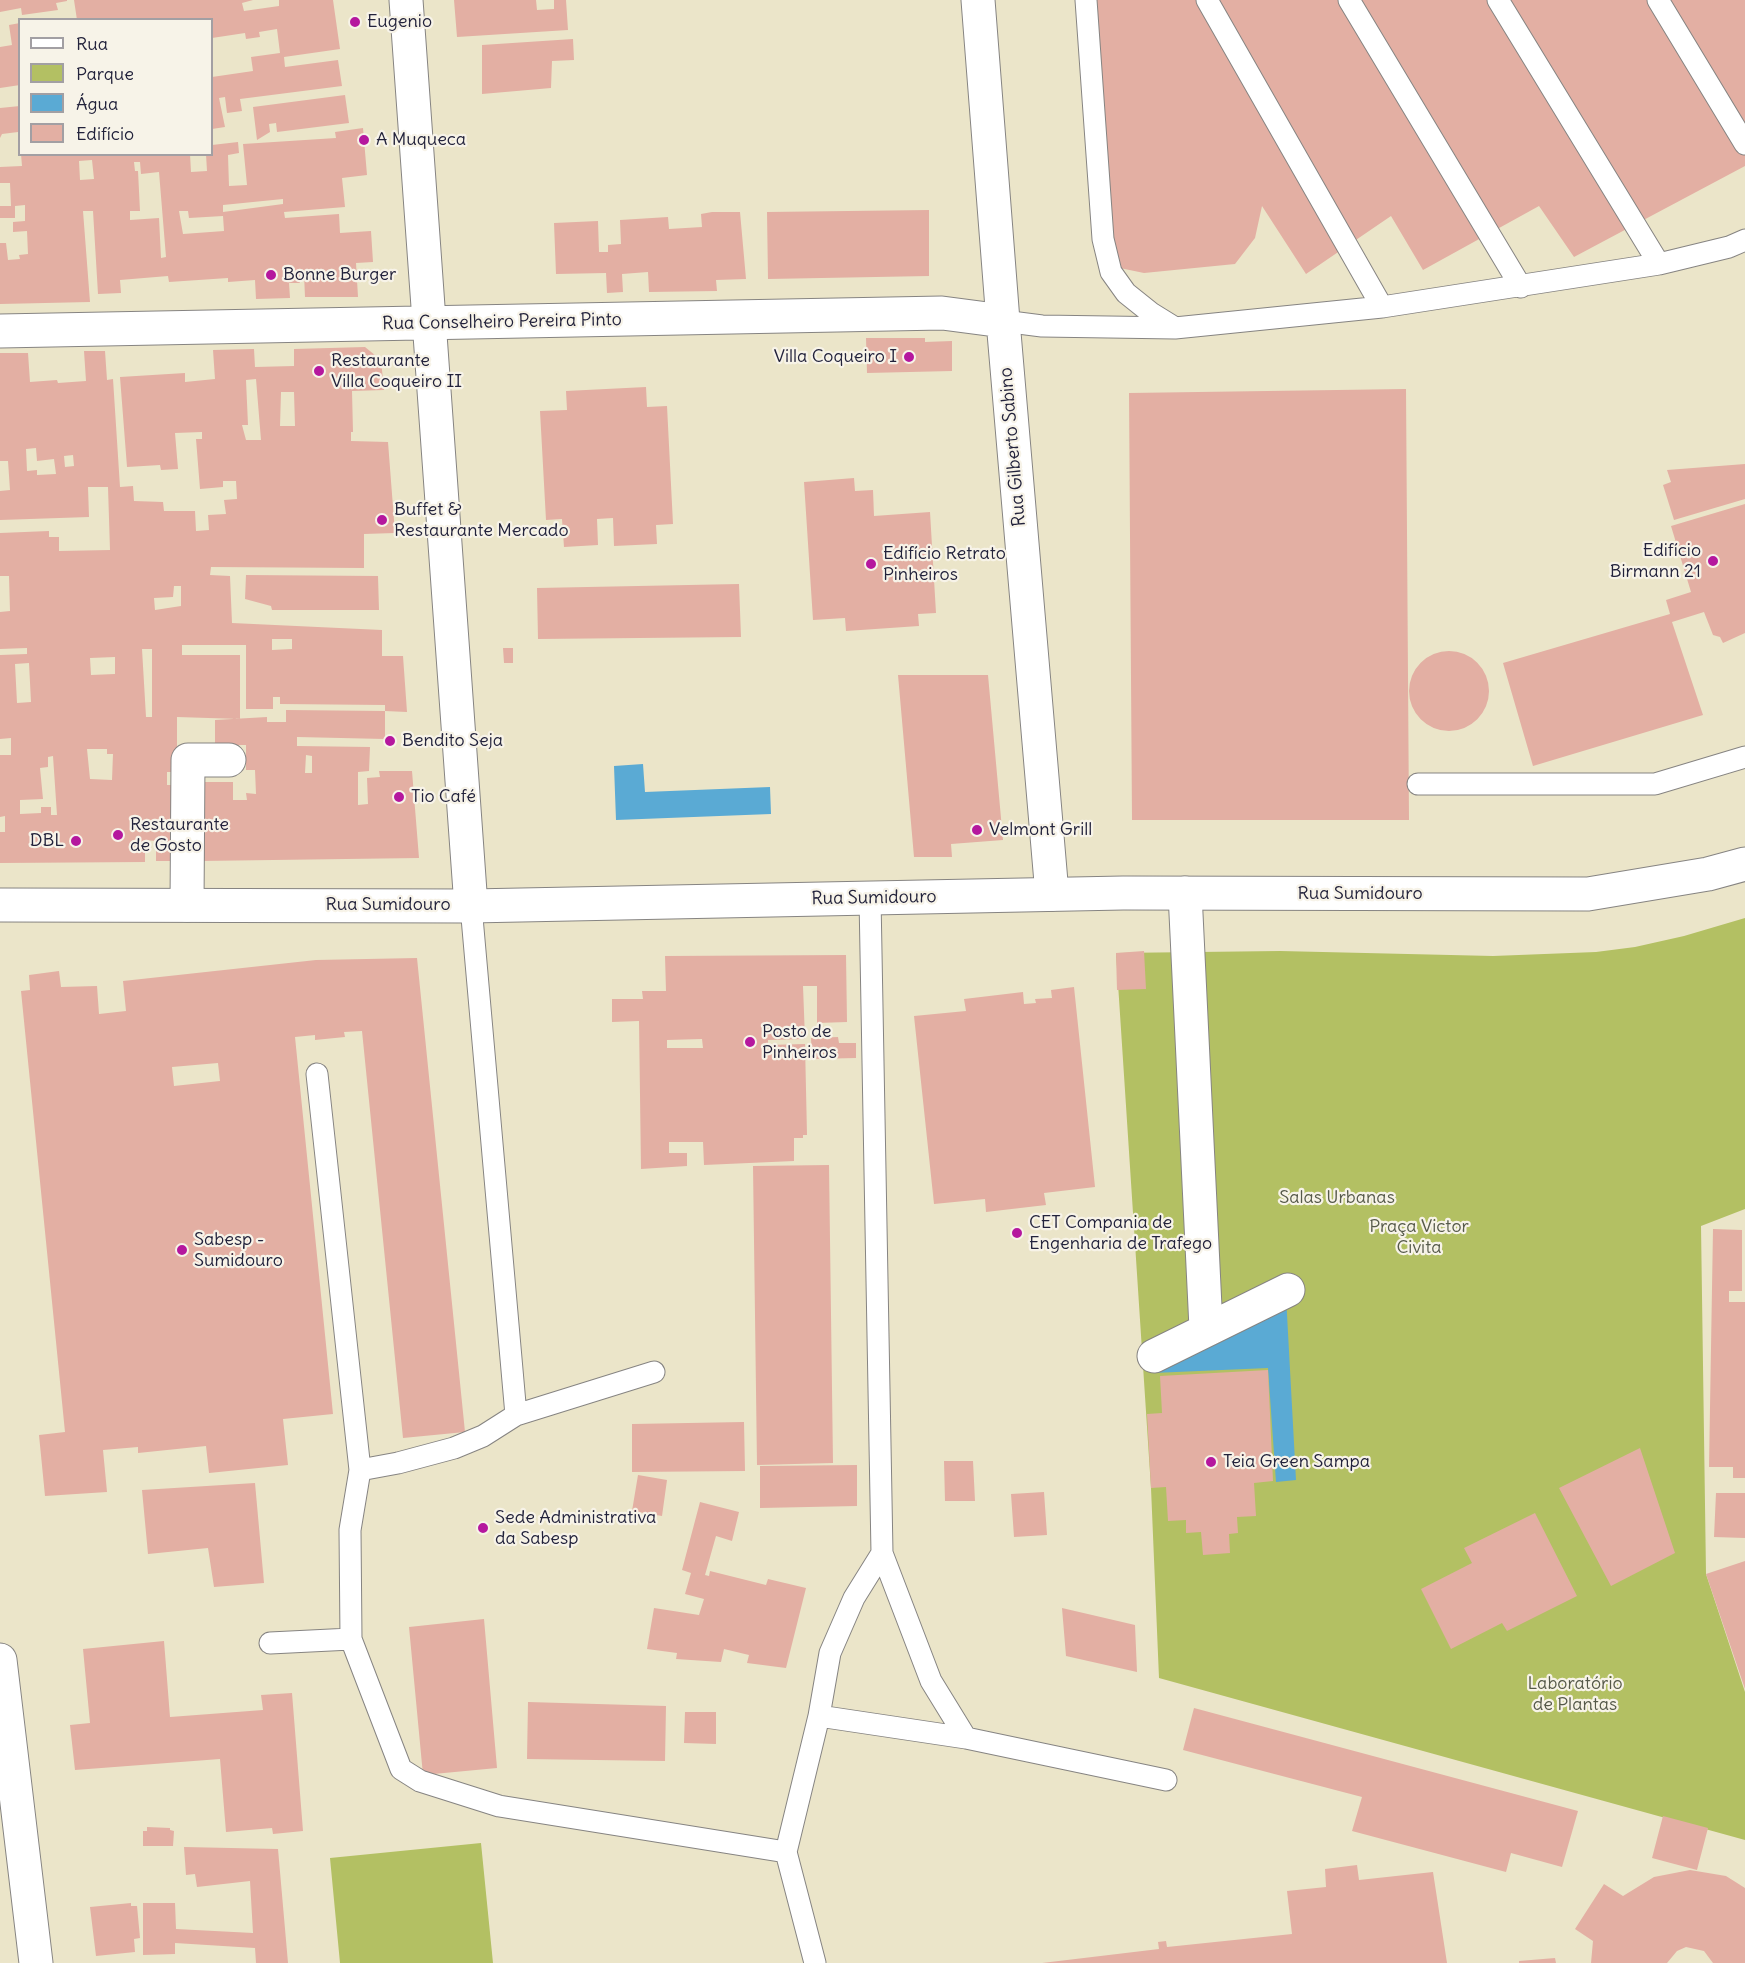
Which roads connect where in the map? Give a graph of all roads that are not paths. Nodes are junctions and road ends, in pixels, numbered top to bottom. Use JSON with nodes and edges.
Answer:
{"nodes":[{"id":1,"x":406,"y":0,"type":"edge"},
{"id":2,"x":978,"y":0,"type":"edge"},
{"id":3,"x":1086,"y":0,"type":"edge"},
{"id":4,"x":1207,"y":0,"type":"edge"},
{"id":5,"x":1349,"y":0,"type":"edge"},
{"id":6,"x":1498,"y":0,"type":"edge"},
{"id":7,"x":1658,"y":0,"type":"edge"},
{"id":8,"x":1745,"y":144,"type":"edge"},
{"id":9,"x":1745,"y":240,"type":"edge"},
{"id":10,"x":1659,"y":264,"type":"junction"},
{"id":11,"x":1521,"y":287,"type":"junction"},
{"id":12,"x":1382,"y":307,"type":"junction"},
{"id":13,"x":1003,"y":321,"type":"junction"},
{"id":14,"x":427,"y":323,"type":"junction"},
{"id":15,"x":1175,"y":328,"type":"junction"},
{"id":16,"x":0,"y":331,"type":"edge"},
{"id":17,"x":1745,"y":757,"type":"edge"},
{"id":18,"x":229,"y":760,"type":"dead end"},
{"id":19,"x":1418,"y":784,"type":"dead end"},
{"id":20,"x":1745,"y":864,"type":"edge"},
{"id":21,"x":1185,"y":893,"type":"junction"},
{"id":22,"x":1052,"y":894,"type":"junction"},
{"id":23,"x":870,"y":898,"type":"junction"},
{"id":24,"x":0,"y":904,"type":"edge"},
{"id":25,"x":187,"y":905,"type":"junction"},
{"id":26,"x":471,"y":906,"type":"junction"},
{"id":27,"x":317,"y":1074,"type":"dead end"},
{"id":28,"x":1288,"y":1290,"type":"dead end"},
{"id":29,"x":1206,"y":1328,"type":"junction"},
{"id":30,"x":1154,"y":1356,"type":"dead end"},
{"id":31,"x":654,"y":1372,"type":"dead end"},
{"id":32,"x":516,"y":1415,"type":"junction"},
{"id":33,"x":360,"y":1470,"type":"junction"},
{"id":34,"x":882,"y":1553,"type":"junction"},
{"id":35,"x":351,"y":1640,"type":"junction"},
{"id":36,"x":270,"y":1643,"type":"dead end"},
{"id":37,"x":0,"y":1660,"type":"edge"},
{"id":38,"x":819,"y":1716,"type":"junction"},
{"id":39,"x":966,"y":1738,"type":"junction"},
{"id":40,"x":1166,"y":1780,"type":"dead end"},
{"id":41,"x":786,"y":1852,"type":"junction"},
{"id":42,"x":36,"y":1963,"type":"edge"},
{"id":43,"x":815,"y":1963,"type":"edge"}],
"edges":[{"from":1,"to":14,"type":"street"},
{"from":2,"to":13,"type":"street","name":"Rua Gilberto Sabino"},
{"from":3,"to":15,"type":"lane"},
{"from":4,"to":12,"type":"lane"},
{"from":5,"to":11,"type":"lane"},
{"from":6,"to":10,"type":"lane"},
{"from":7,"to":8,"type":"lane"},
{"from":9,"to":10,"type":"lane"},
{"from":10,"to":11,"type":"lane"},
{"from":11,"to":12,"type":"lane"},
{"from":12,"to":15,"type":"lane"},
{"from":13,"to":14,"type":"street","name":"Rua Conselheiro Pereira Pinto"},
{"from":13,"to":15,"type":"lane"},
{"from":13,"to":22,"type":"street","name":"Rua Gilberto Sabino"},
{"from":14,"to":16,"type":"street","name":"Rua Conselheiro Pereira Pinto"},
{"from":14,"to":26,"type":"street"},
{"from":17,"to":19,"type":"lane"},
{"from":18,"to":25,"type":"street"},
{"from":20,"to":21,"type":"street","name":"Rua Sumidouro"},
{"from":21,"to":22,"type":"street","name":"Rua Sumidouro"},
{"from":21,"to":29,"type":"street"},
{"from":22,"to":23,"type":"street","name":"Rua Sumidouro"},
{"from":23,"to":26,"type":"street","name":"Rua Sumidouro"},
{"from":23,"to":34,"type":"lane"},
{"from":24,"to":25,"type":"street","name":"Rua Sumidouro"},
{"from":25,"to":26,"type":"street","name":"Rua Sumidouro"},
{"from":26,"to":32,"type":"lane"},
{"from":27,"to":33,"type":"lane"},
{"from":28,"to":29,"type":"street"},
{"from":29,"to":30,"type":"street"},
{"from":31,"to":32,"type":"lane"},
{"from":32,"to":33,"type":"lane"},
{"from":33,"to":35,"type":"lane"},
{"from":34,"to":38,"type":"lane"},
{"from":34,"to":39,"type":"lane"},
{"from":35,"to":36,"type":"lane"},
{"from":35,"to":41,"type":"lane"},
{"from":37,"to":42,"type":"street"},
{"from":38,"to":39,"type":"lane"},
{"from":38,"to":41,"type":"lane"},
{"from":39,"to":40,"type":"lane"},
{"from":41,"to":43,"type":"lane"}]}
